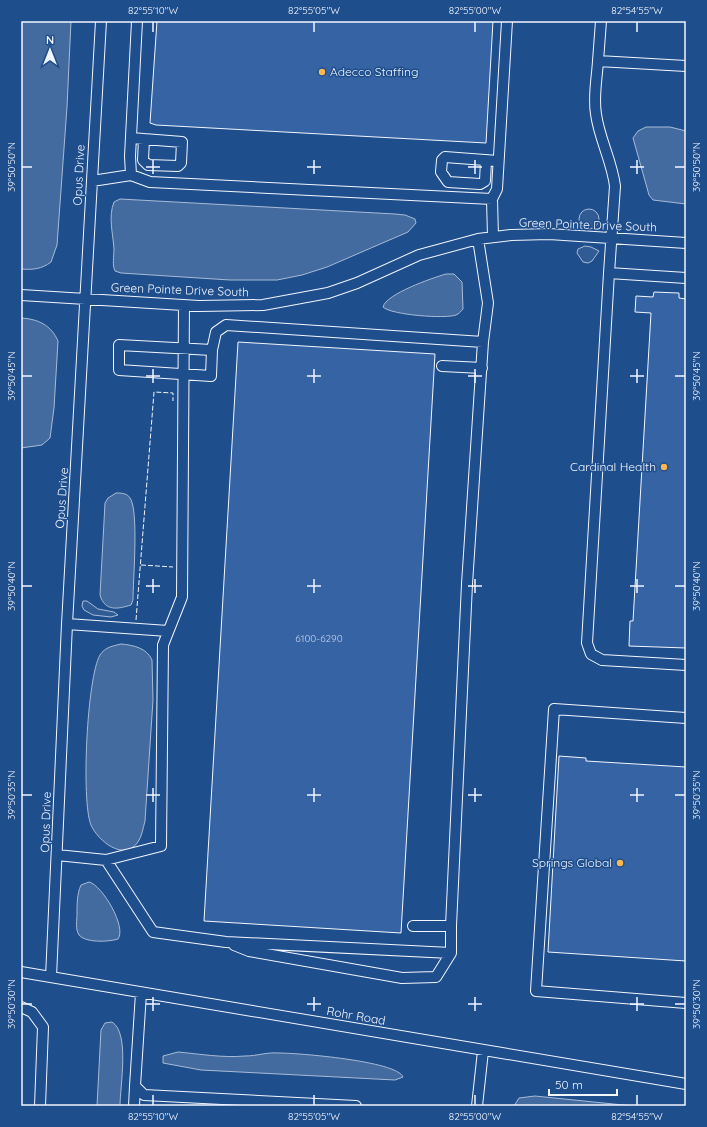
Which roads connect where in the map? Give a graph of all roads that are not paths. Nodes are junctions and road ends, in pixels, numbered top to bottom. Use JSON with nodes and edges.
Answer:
{"nodes":[{"id":1,"x":101,"y":21,"type":"edge"},
{"id":2,"x":137,"y":21,"type":"edge"},
{"id":3,"x":507,"y":21,"type":"edge"},
{"id":4,"x":601,"y":21,"type":"edge"},
{"id":5,"x":598,"y":61,"type":"junction"},
{"id":6,"x":686,"y":66,"type":"edge"},
{"id":7,"x":131,"y":138,"type":"junction"},
{"id":8,"x":144,"y":139,"type":"dead end"},
{"id":9,"x":486,"y":160,"type":"junction"},
{"id":10,"x":498,"y":161,"type":"junction"},
{"id":11,"x":131,"y":175,"type":"junction"},
{"id":12,"x":92,"y":181,"type":"junction"},
{"id":13,"x":492,"y":199,"type":"junction"},
{"id":14,"x":493,"y":237,"type":"junction"},
{"id":15,"x":611,"y":238,"type":"junction"},
{"id":16,"x":478,"y":239,"type":"junction"},
{"id":17,"x":686,"y":242,"type":"edge"},
{"id":18,"x":609,"y":273,"type":"junction"},
{"id":19,"x":686,"y":278,"type":"edge"},
{"id":20,"x":21,"y":295,"type":"edge"},
{"id":21,"x":86,"y":299,"type":"junction"},
{"id":22,"x":184,"y":305,"type":"junction"},
{"id":23,"x":483,"y":342,"type":"junction"},
{"id":24,"x":183,"y":348,"type":"junction"},
{"id":25,"x":212,"y":350,"type":"junction"},
{"id":26,"x":442,"y":366,"type":"dead end"},
{"id":27,"x":482,"y":368,"type":"junction"},
{"id":28,"x":183,"y":375,"type":"junction"},
{"id":29,"x":67,"y":624,"type":"junction"},
{"id":30,"x":168,"y":631,"type":"junction"},
{"id":31,"x":686,"y":666,"type":"edge"},
{"id":32,"x":686,"y":718,"type":"edge"},
{"id":33,"x":57,"y":855,"type":"junction"},
{"id":34,"x":106,"y":860,"type":"junction"},
{"id":35,"x":413,"y":926,"type":"dead end"},
{"id":36,"x":451,"y":926,"type":"junction"},
{"id":37,"x":226,"y":942,"type":"junction"},
{"id":38,"x":451,"y":953,"type":"junction"},
{"id":39,"x":21,"y":972,"type":"edge"},
{"id":40,"x":51,"y":977,"type":"junction"},
{"id":41,"x":141,"y":992,"type":"junction"},
{"id":42,"x":686,"y":1003,"type":"edge"},
{"id":43,"x":21,"y":1007,"type":"edge"},
{"id":44,"x":483,"y":1050,"type":"junction"},
{"id":45,"x":686,"y":1084,"type":"edge"},
{"id":46,"x":135,"y":1086,"type":"junction"},
{"id":47,"x":165,"y":1101,"type":"edge"},
{"id":48,"x":40,"y":1106,"type":"edge"},
{"id":49,"x":134,"y":1106,"type":"edge"},
{"id":50,"x":356,"y":1106,"type":"edge"},
{"id":51,"x":477,"y":1106,"type":"edge"}],
"edges":[{"from":1,"to":12,"type":"street","name":"Opus Drive"},
{"from":2,"to":7,"type":"street"},
{"from":3,"to":10,"type":"street"},
{"from":4,"to":5,"type":"street"},
{"from":5,"to":6,"type":"street"},
{"from":5,"to":15,"type":"street"},
{"from":7,"to":8,"type":"street"},
{"from":7,"to":11,"type":"street"},
{"from":9,"to":9,"type":"street"},
{"from":9,"to":10,"type":"street"},
{"from":10,"to":13,"type":"street"},
{"from":11,"to":12,"type":"street"},
{"from":11,"to":13,"type":"street"},
{"from":12,"to":21,"type":"street","name":"Opus Drive"},
{"from":13,"to":14,"type":"street"},
{"from":14,"to":15,"type":"street","name":"Green Pointe Drive South"},
{"from":14,"to":16,"type":"street","name":"Green Pointe Drive South"},
{"from":15,"to":17,"type":"street","name":"Green Pointe Drive South"},
{"from":15,"to":18,"type":"street"},
{"from":16,"to":22,"type":"street","name":"Green Pointe Drive South"},
{"from":16,"to":23,"type":"street"},
{"from":18,"to":19,"type":"street"},
{"from":18,"to":31,"type":"street"},
{"from":20,"to":21,"type":"street","name":"Green Pointe Drive South"},
{"from":21,"to":22,"type":"street","name":"Green Pointe Drive South"},
{"from":21,"to":29,"type":"street","name":"Opus Drive"},
{"from":22,"to":24,"type":"street"},
{"from":23,"to":25,"type":"street"},
{"from":23,"to":27,"type":"street"},
{"from":24,"to":25,"type":"street"},
{"from":24,"to":28,"type":"street"},
{"from":24,"to":28,"type":"street"},
{"from":25,"to":28,"type":"street"},
{"from":26,"to":27,"type":"street"},
{"from":27,"to":36,"type":"street"},
{"from":28,"to":30,"type":"street"},
{"from":29,"to":30,"type":"street"},
{"from":29,"to":33,"type":"street","name":"Opus Drive"},
{"from":30,"to":34,"type":"street"},
{"from":32,"to":42,"type":"street"},
{"from":33,"to":34,"type":"street"},
{"from":33,"to":40,"type":"street","name":"Opus Drive"},
{"from":34,"to":37,"type":"street"},
{"from":35,"to":36,"type":"street"},
{"from":36,"to":38,"type":"street"},
{"from":37,"to":38,"type":"street"},
{"from":37,"to":38,"type":"street"},
{"from":39,"to":40,"type":"street","name":"Rohr Road"},
{"from":40,"to":41,"type":"street","name":"Rohr Road"},
{"from":41,"to":44,"type":"street","name":"Rohr Road"},
{"from":41,"to":46,"type":"street"},
{"from":43,"to":48,"type":"street"},
{"from":44,"to":45,"type":"street","name":"Rohr Road"},
{"from":44,"to":51,"type":"street"},
{"from":46,"to":47,"type":"street"},
{"from":46,"to":49,"type":"street"},
{"from":47,"to":50,"type":"street"}]}
